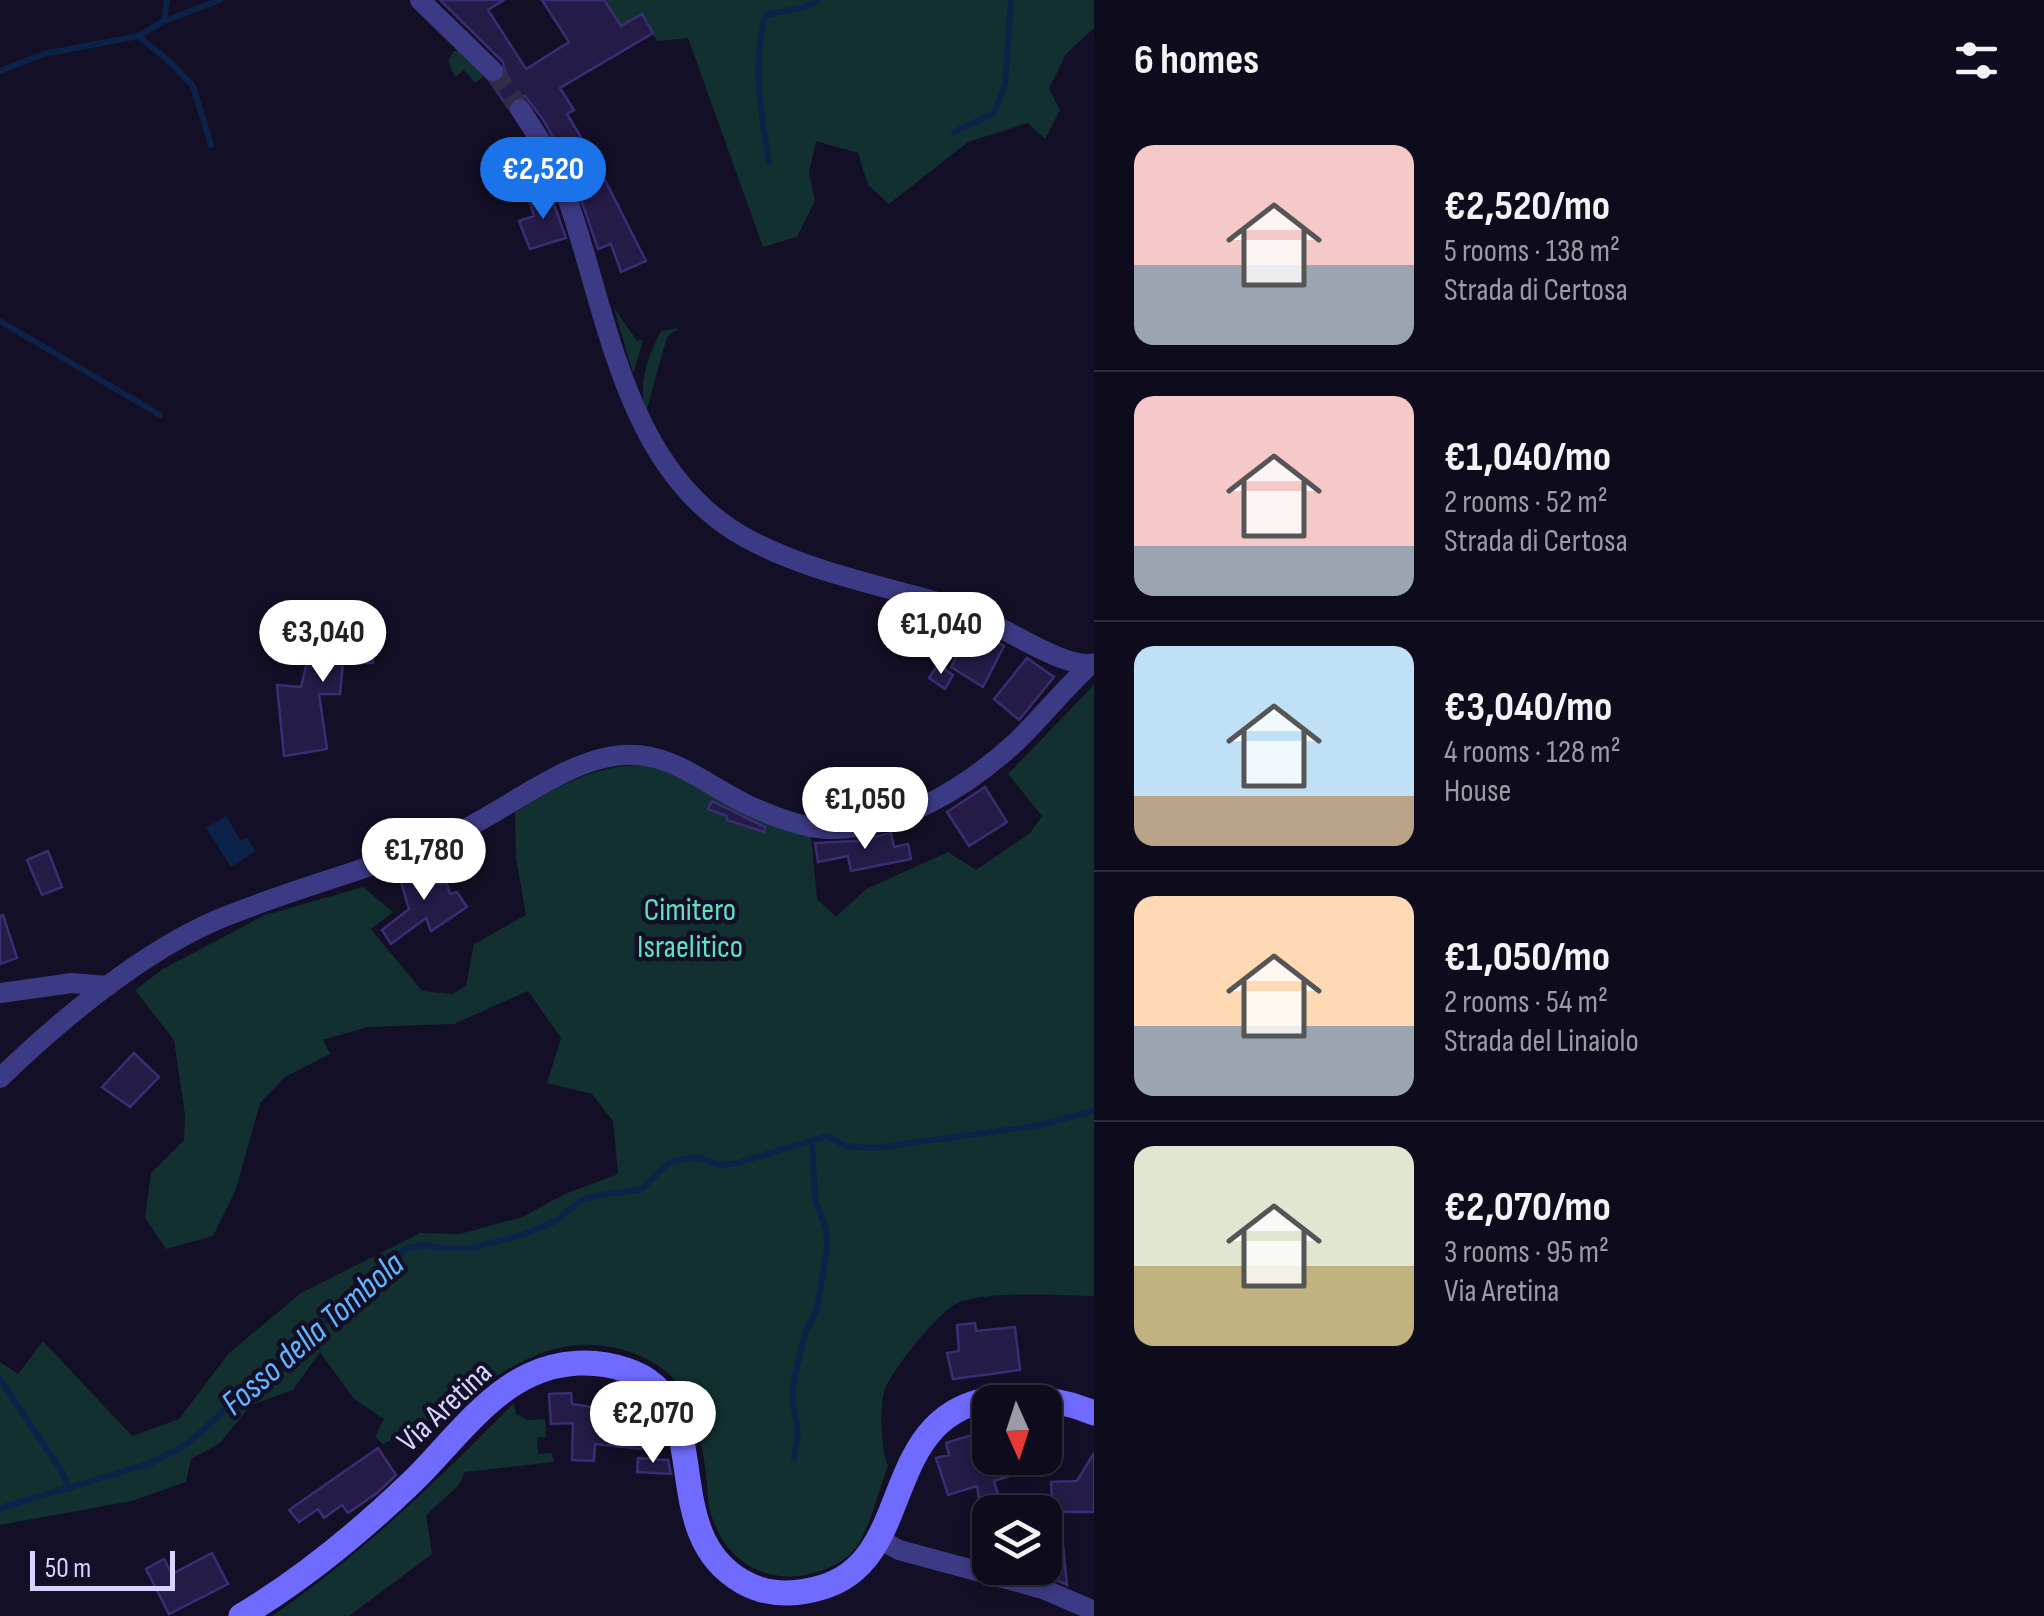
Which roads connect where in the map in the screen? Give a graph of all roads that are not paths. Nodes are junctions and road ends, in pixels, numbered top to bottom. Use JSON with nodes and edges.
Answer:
{"nodes":[{"id":1,"x":420,"y":0,"type":"edge"},
{"id":2,"x":493,"y":71,"type":"tunnel mouth"},
{"id":3,"x":520,"y":109,"type":"tunnel mouth"},
{"id":4,"x":1091,"y":664,"type":"edge"},
{"id":5,"x":108,"y":986,"type":"junction"},
{"id":6,"x":0,"y":993,"type":"edge"},
{"id":7,"x":0,"y":1078,"type":"edge"},
{"id":8,"x":1094,"y":1413,"type":"edge"},
{"id":9,"x":879,"y":1538,"type":"junction"},
{"id":10,"x":1094,"y":1611,"type":"edge"},
{"id":11,"x":240,"y":1616,"type":"edge"}],
"edges":[{"from":1,"to":2,"type":"street"},
{"from":3,"to":4,"type":"street"},
{"from":4,"to":5,"type":"street"},
{"from":5,"to":6,"type":"street"},
{"from":5,"to":7,"type":"street"},
{"from":8,"to":9,"type":"main road","name":"Via Aretina"},
{"from":9,"to":10,"type":"street"},
{"from":9,"to":11,"type":"main road","name":"Via Aretina"}]}
